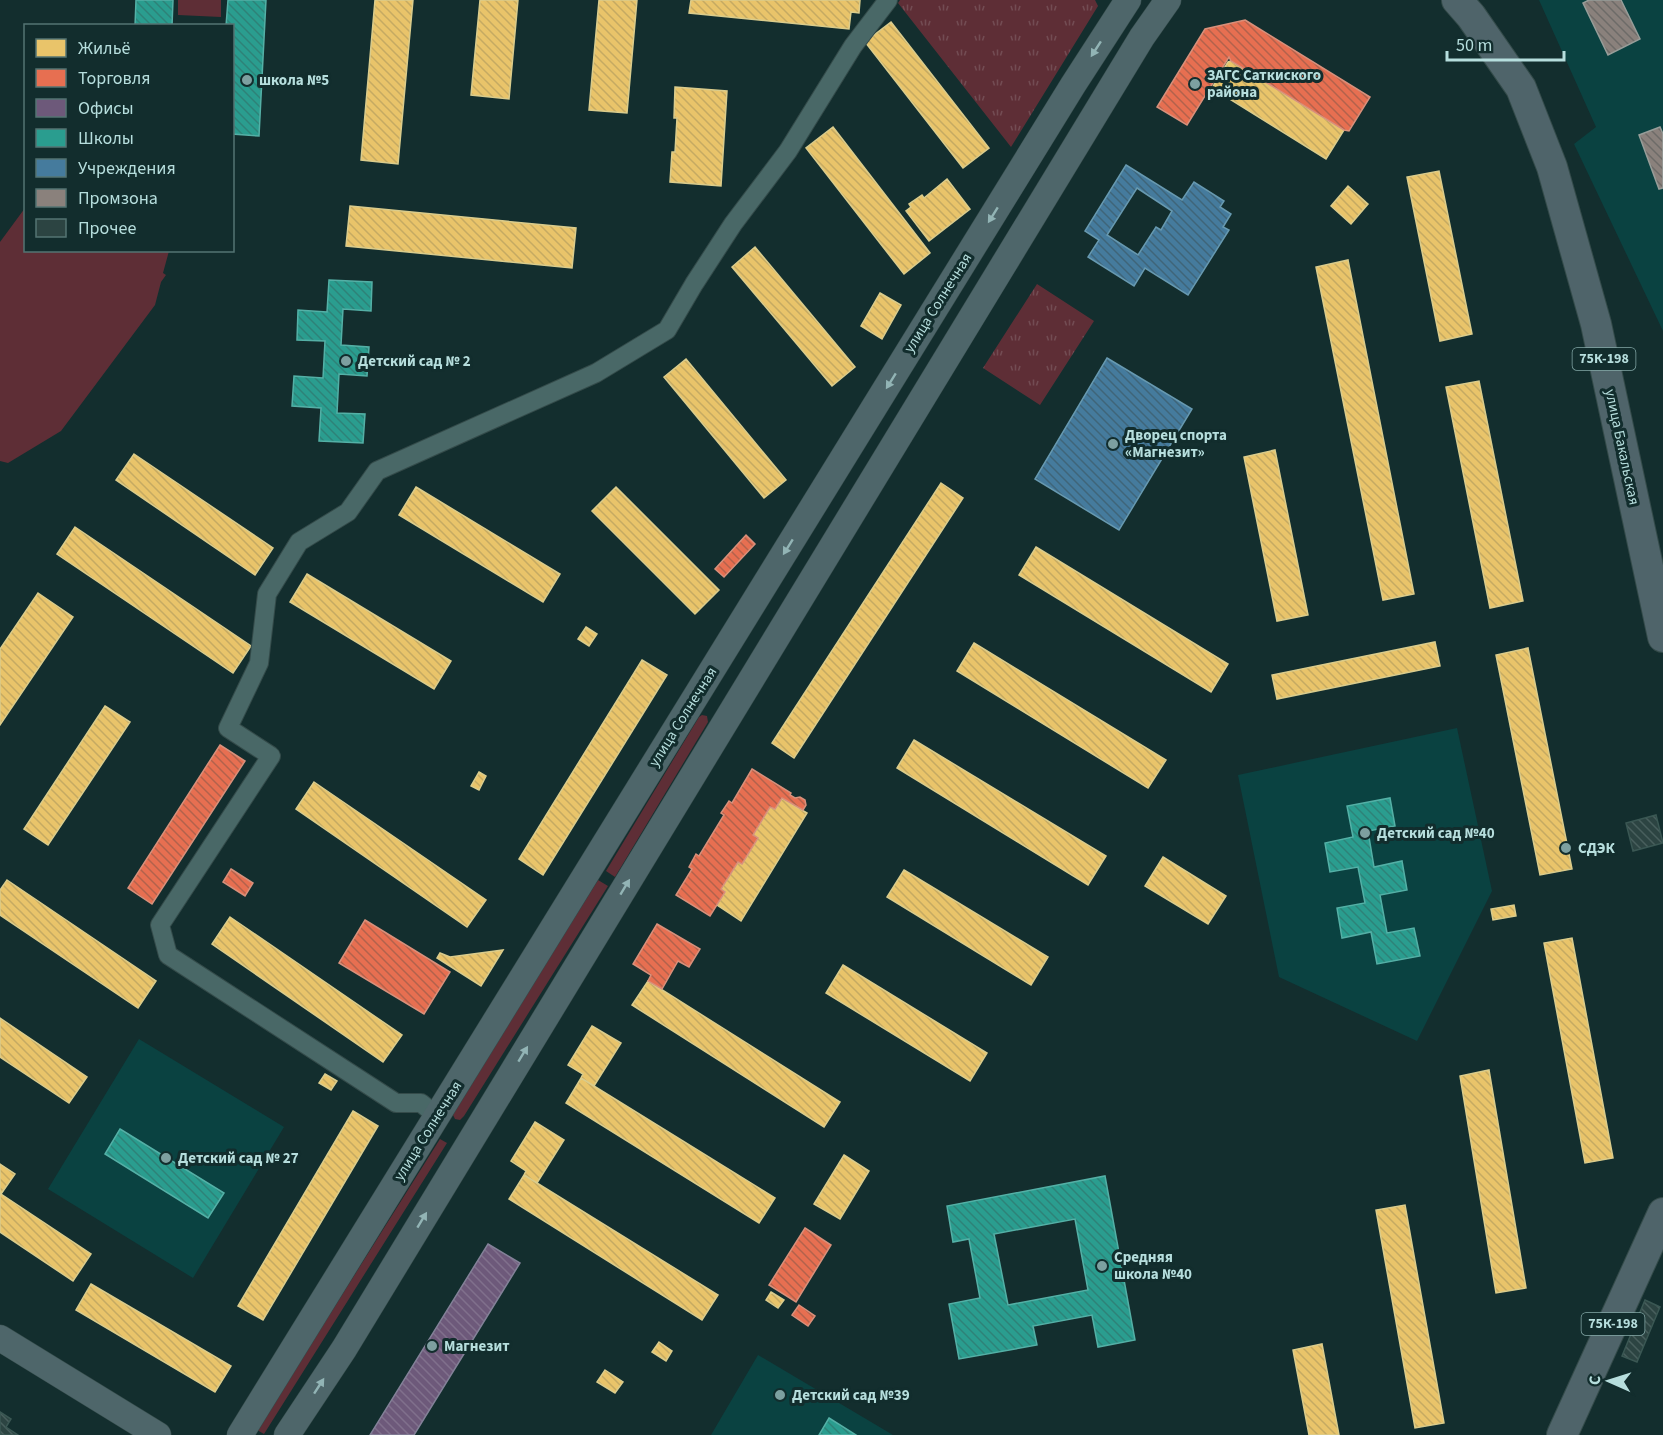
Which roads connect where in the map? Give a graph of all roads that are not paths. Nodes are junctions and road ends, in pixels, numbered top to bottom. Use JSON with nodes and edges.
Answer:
{"nodes":[{"id":1,"x":888,"y":0,"type":"edge"},
{"id":2,"x":1128,"y":0,"type":"edge"},
{"id":3,"x":1168,"y":0,"type":"edge"},
{"id":4,"x":1457,"y":0,"type":"edge"},
{"id":5,"x":944,"y":294,"type":"junction"},
{"id":6,"x":976,"y":312,"type":"junction"},
{"id":7,"x":1663,"y":637,"type":"edge"},
{"id":8,"x":691,"y":704,"type":"junction"},
{"id":9,"x":724,"y":725,"type":"junction"},
{"id":10,"x":437,"y":1116,"type":"junction"},
{"id":11,"x":472,"y":1138,"type":"junction"},
{"id":12,"x":1663,"y":1213,"type":"edge"},
{"id":13,"x":0,"y":1338,"type":"edge"},
{"id":14,"x":158,"y":1435,"type":"edge"},
{"id":15,"x":240,"y":1435,"type":"edge"},
{"id":16,"x":287,"y":1435,"type":"edge"},
{"id":17,"x":1563,"y":1435,"type":"edge"}],
"edges":[{"from":1,"to":10,"type":"street"},
{"from":2,"to":5,"type":"main road","name":"улица Солнечная","one_way":true},
{"from":3,"to":6,"type":"main road"},
{"from":4,"to":7,"type":"main road","name":"улица Бакальская","number":"75К-198"},
{"from":5,"to":6,"type":"main road"},
{"from":5,"to":8,"type":"main road","name":"улица Солнечная","one_way":true},
{"from":6,"to":9,"type":"main road"},
{"from":8,"to":9,"type":"main road"},
{"from":8,"to":10,"type":"main road","name":"улица Солнечная"},
{"from":11,"to":9,"type":"main road","one_way":true},
{"from":10,"to":11,"type":"main road"},
{"from":10,"to":15,"type":"main road","name":"улица Солнечная"},
{"from":16,"to":11,"type":"main road","one_way":true},
{"from":12,"to":17,"type":"main road","number":"75К-198"},
{"from":13,"to":14,"type":"main road"}]}
